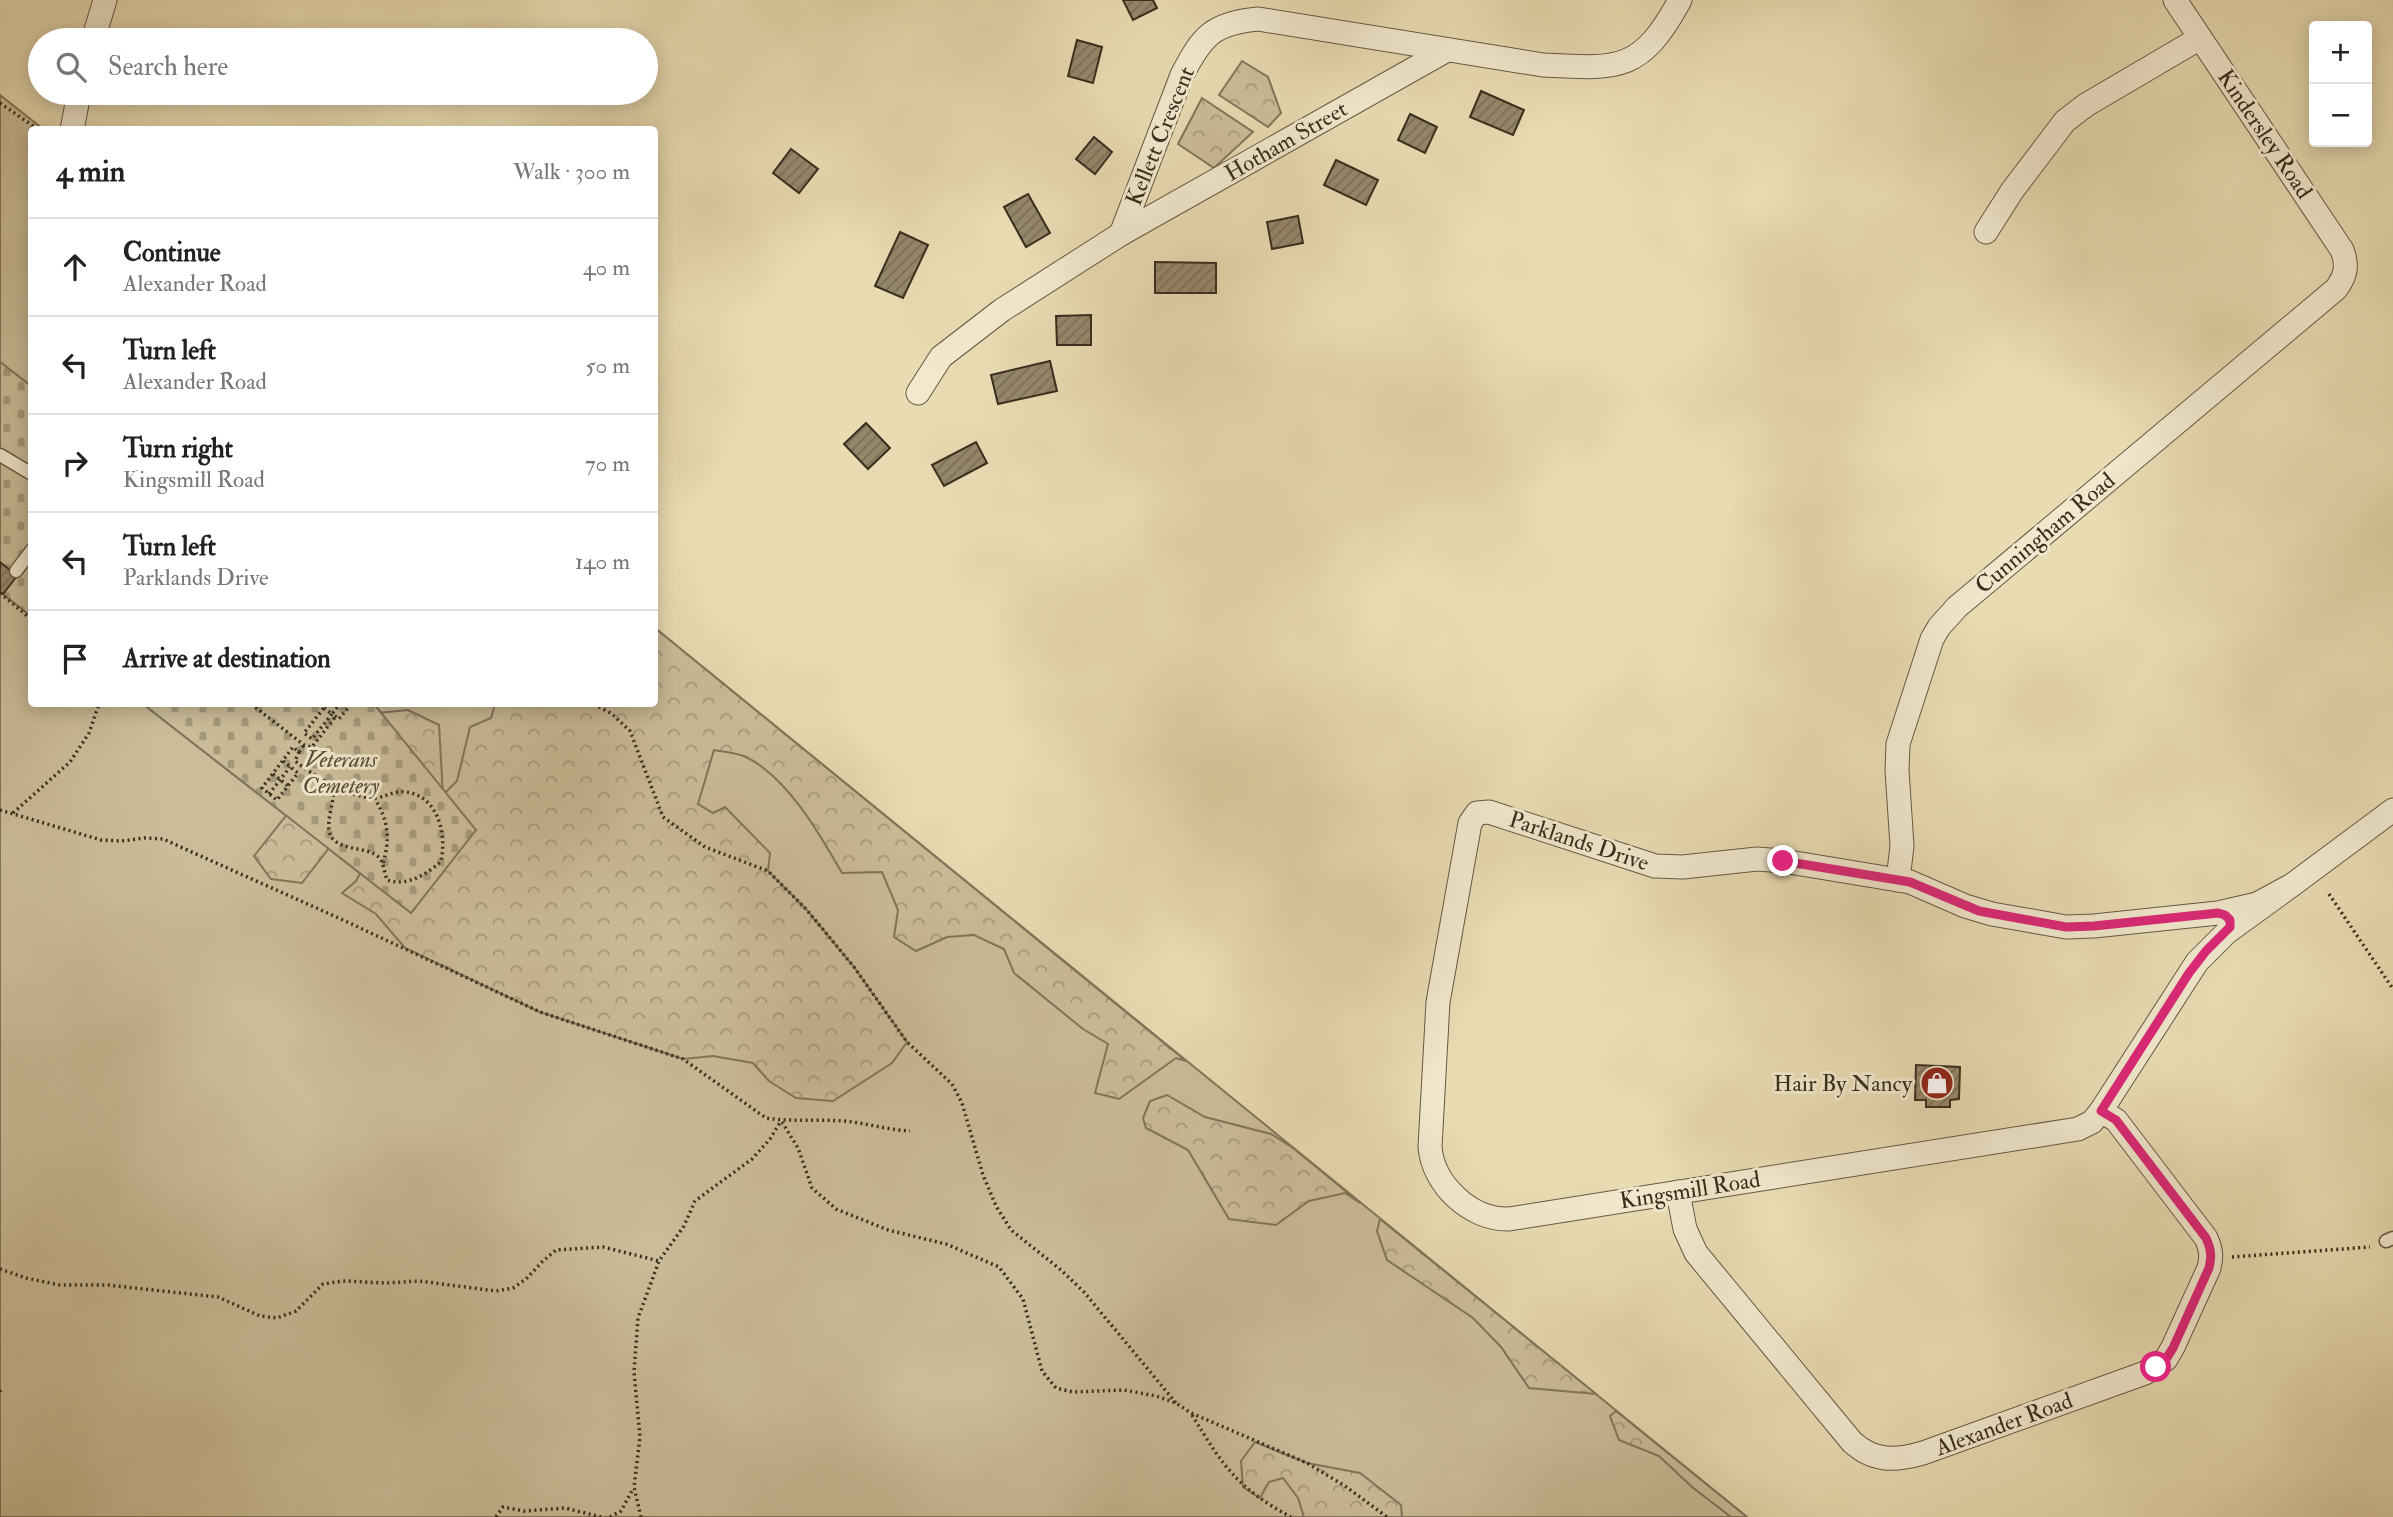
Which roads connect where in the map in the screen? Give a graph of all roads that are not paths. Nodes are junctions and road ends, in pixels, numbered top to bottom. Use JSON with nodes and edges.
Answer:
{"nodes":[{"id":1,"x":105,"y":0,"type":"edge"},
{"id":2,"x":1680,"y":0,"type":"edge"},
{"id":3,"x":2175,"y":0,"type":"edge"},
{"id":4,"x":97,"y":28,"type":"edge"},
{"id":5,"x":2200,"y":38,"type":"junction"},
{"id":6,"x":1447,"y":50,"type":"junction"},
{"id":7,"x":77,"y":105,"type":"edge"},
{"id":8,"x":73,"y":126,"type":"edge"},
{"id":9,"x":1986,"y":232,"type":"dead end"},
{"id":10,"x":1121,"y":234,"type":"junction"},
{"id":11,"x":2346,"y":270,"type":"joint"},
{"id":12,"x":918,"y":393,"type":"dead end"},
{"id":13,"x":0,"y":455,"type":"edge"},
{"id":14,"x":28,"y":472,"type":"edge"},
{"id":15,"x":28,"y":555,"type":"edge"},
{"id":16,"x":16,"y":571,"type":"dead end"},
{"id":17,"x":2393,"y":810,"type":"edge"},
{"id":18,"x":1477,"y":813,"type":"joint"},
{"id":19,"x":1898,"y":880,"type":"junction"},
{"id":20,"x":2225,"y":922,"type":"junction"},
{"id":21,"x":2101,"y":1111,"type":"junction"},
{"id":22,"x":1678,"y":1192,"type":"junction"}],
"edges":[{"from":1,"to":4,"type":"street"},
{"from":2,"to":6,"type":"street"},
{"from":3,"to":5,"type":"street","name":"Kindersley Road"},
{"from":5,"to":9,"type":"street"},
{"from":5,"to":11,"type":"street","name":"Kindersley Road"},
{"from":6,"to":10,"type":"street","name":"Hotham Street"},
{"from":6,"to":10,"type":"street","name":"Kellett Crescent"},
{"from":7,"to":8,"type":"street"},
{"from":10,"to":12,"type":"street","name":"Hotham Street"},
{"from":11,"to":19,"type":"street","name":"Cunningham Road"},
{"from":13,"to":14,"type":"lane"},
{"from":15,"to":16,"type":"lane"},
{"from":17,"to":20,"type":"street","name":"Parklands Drive"},
{"from":18,"to":19,"type":"street","name":"Parklands Drive"},
{"from":18,"to":22,"type":"street","name":"Kingsmill Road"},
{"from":19,"to":20,"type":"street","name":"Parklands Drive"},
{"from":20,"to":21,"type":"street","name":"Kingsmill Road"},
{"from":21,"to":22,"type":"street","name":"Kingsmill Road"},
{"from":21,"to":22,"type":"street","name":"Alexander Road"}]}
